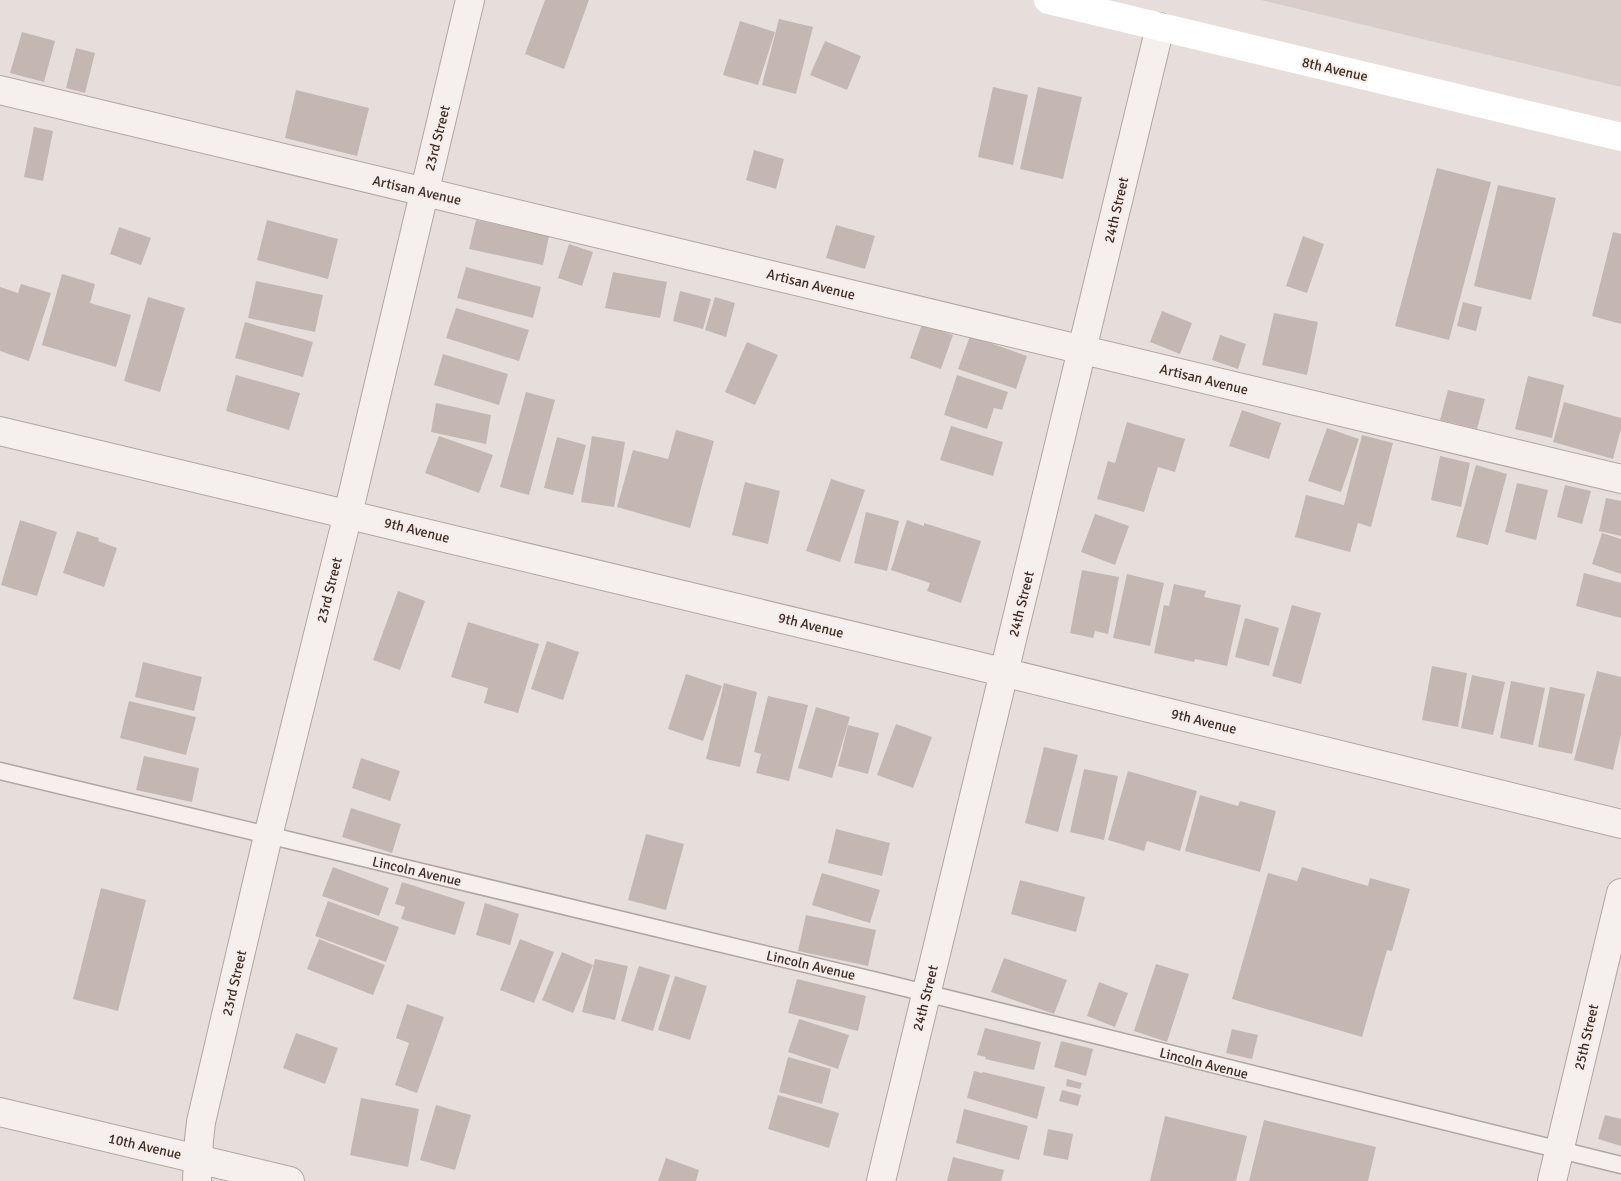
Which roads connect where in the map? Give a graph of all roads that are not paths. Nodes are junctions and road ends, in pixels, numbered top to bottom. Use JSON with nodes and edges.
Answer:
{"nodes":[{"id":1,"x":470,"y":0,"type":"edge"},
{"id":2,"x":1048,"y":0,"type":"edge"},
{"id":3,"x":1160,"y":27,"type":"junction"},
{"id":4,"x":0,"y":90,"type":"edge"},
{"id":5,"x":1621,"y":137,"type":"edge"},
{"id":6,"x":424,"y":191,"type":"junction"},
{"id":7,"x":1083,"y":350,"type":"junction"},
{"id":8,"x":0,"y":431,"type":"edge"},
{"id":9,"x":1621,"y":479,"type":"edge"},
{"id":10,"x":348,"y":514,"type":"junction"},
{"id":11,"x":1005,"y":672,"type":"junction"},
{"id":12,"x":0,"y":771,"type":"edge"},
{"id":13,"x":1621,"y":824,"type":"edge"},
{"id":14,"x":268,"y":836,"type":"junction"},
{"id":15,"x":1621,"y":893,"type":"edge"},
{"id":16,"x":926,"y":994,"type":"junction"},
{"id":17,"x":0,"y":1112,"type":"edge"},
{"id":18,"x":1559,"y":1150,"type":"junction"},
{"id":19,"x":1621,"y":1165,"type":"edge"},
{"id":20,"x":198,"y":1170,"type":"edge"},
{"id":21,"x":290,"y":1181,"type":"edge"},
{"id":22,"x":881,"y":1181,"type":"edge"},
{"id":23,"x":1552,"y":1181,"type":"edge"}],
"edges":[{"from":1,"to":6,"type":"street","name":"23rd Street"},
{"from":2,"to":3,"type":"main road","name":"8th Avenue"},
{"from":3,"to":5,"type":"main road","name":"8th Avenue"},
{"from":3,"to":7,"type":"street","name":"24th Street"},
{"from":4,"to":6,"type":"street","name":"Artisan Avenue"},
{"from":6,"to":7,"type":"street","name":"Artisan Avenue"},
{"from":6,"to":10,"type":"street","name":"23rd Street"},
{"from":7,"to":9,"type":"street","name":"Artisan Avenue"},
{"from":7,"to":11,"type":"street","name":"24th Street"},
{"from":8,"to":10,"type":"street","name":"9th Avenue"},
{"from":10,"to":11,"type":"street","name":"9th Avenue"},
{"from":10,"to":14,"type":"street","name":"23rd Street"},
{"from":11,"to":13,"type":"street","name":"9th Avenue"},
{"from":11,"to":16,"type":"street","name":"24th Street"},
{"from":12,"to":14,"type":"lane","name":"Lincoln Avenue"},
{"from":14,"to":16,"type":"lane","name":"Lincoln Avenue"},
{"from":14,"to":20,"type":"street","name":"23rd Street"},
{"from":15,"to":18,"type":"street","name":"25th Street"},
{"from":16,"to":18,"type":"lane","name":"Lincoln Avenue"},
{"from":16,"to":22,"type":"street","name":"24th Street"},
{"from":17,"to":20,"type":"street","name":"10th Avenue"},
{"from":18,"to":19,"type":"lane","name":"Lincoln Avenue"},
{"from":18,"to":23,"type":"street","name":"25th Street"},
{"from":20,"to":21,"type":"street","name":"10th Avenue"}]}
